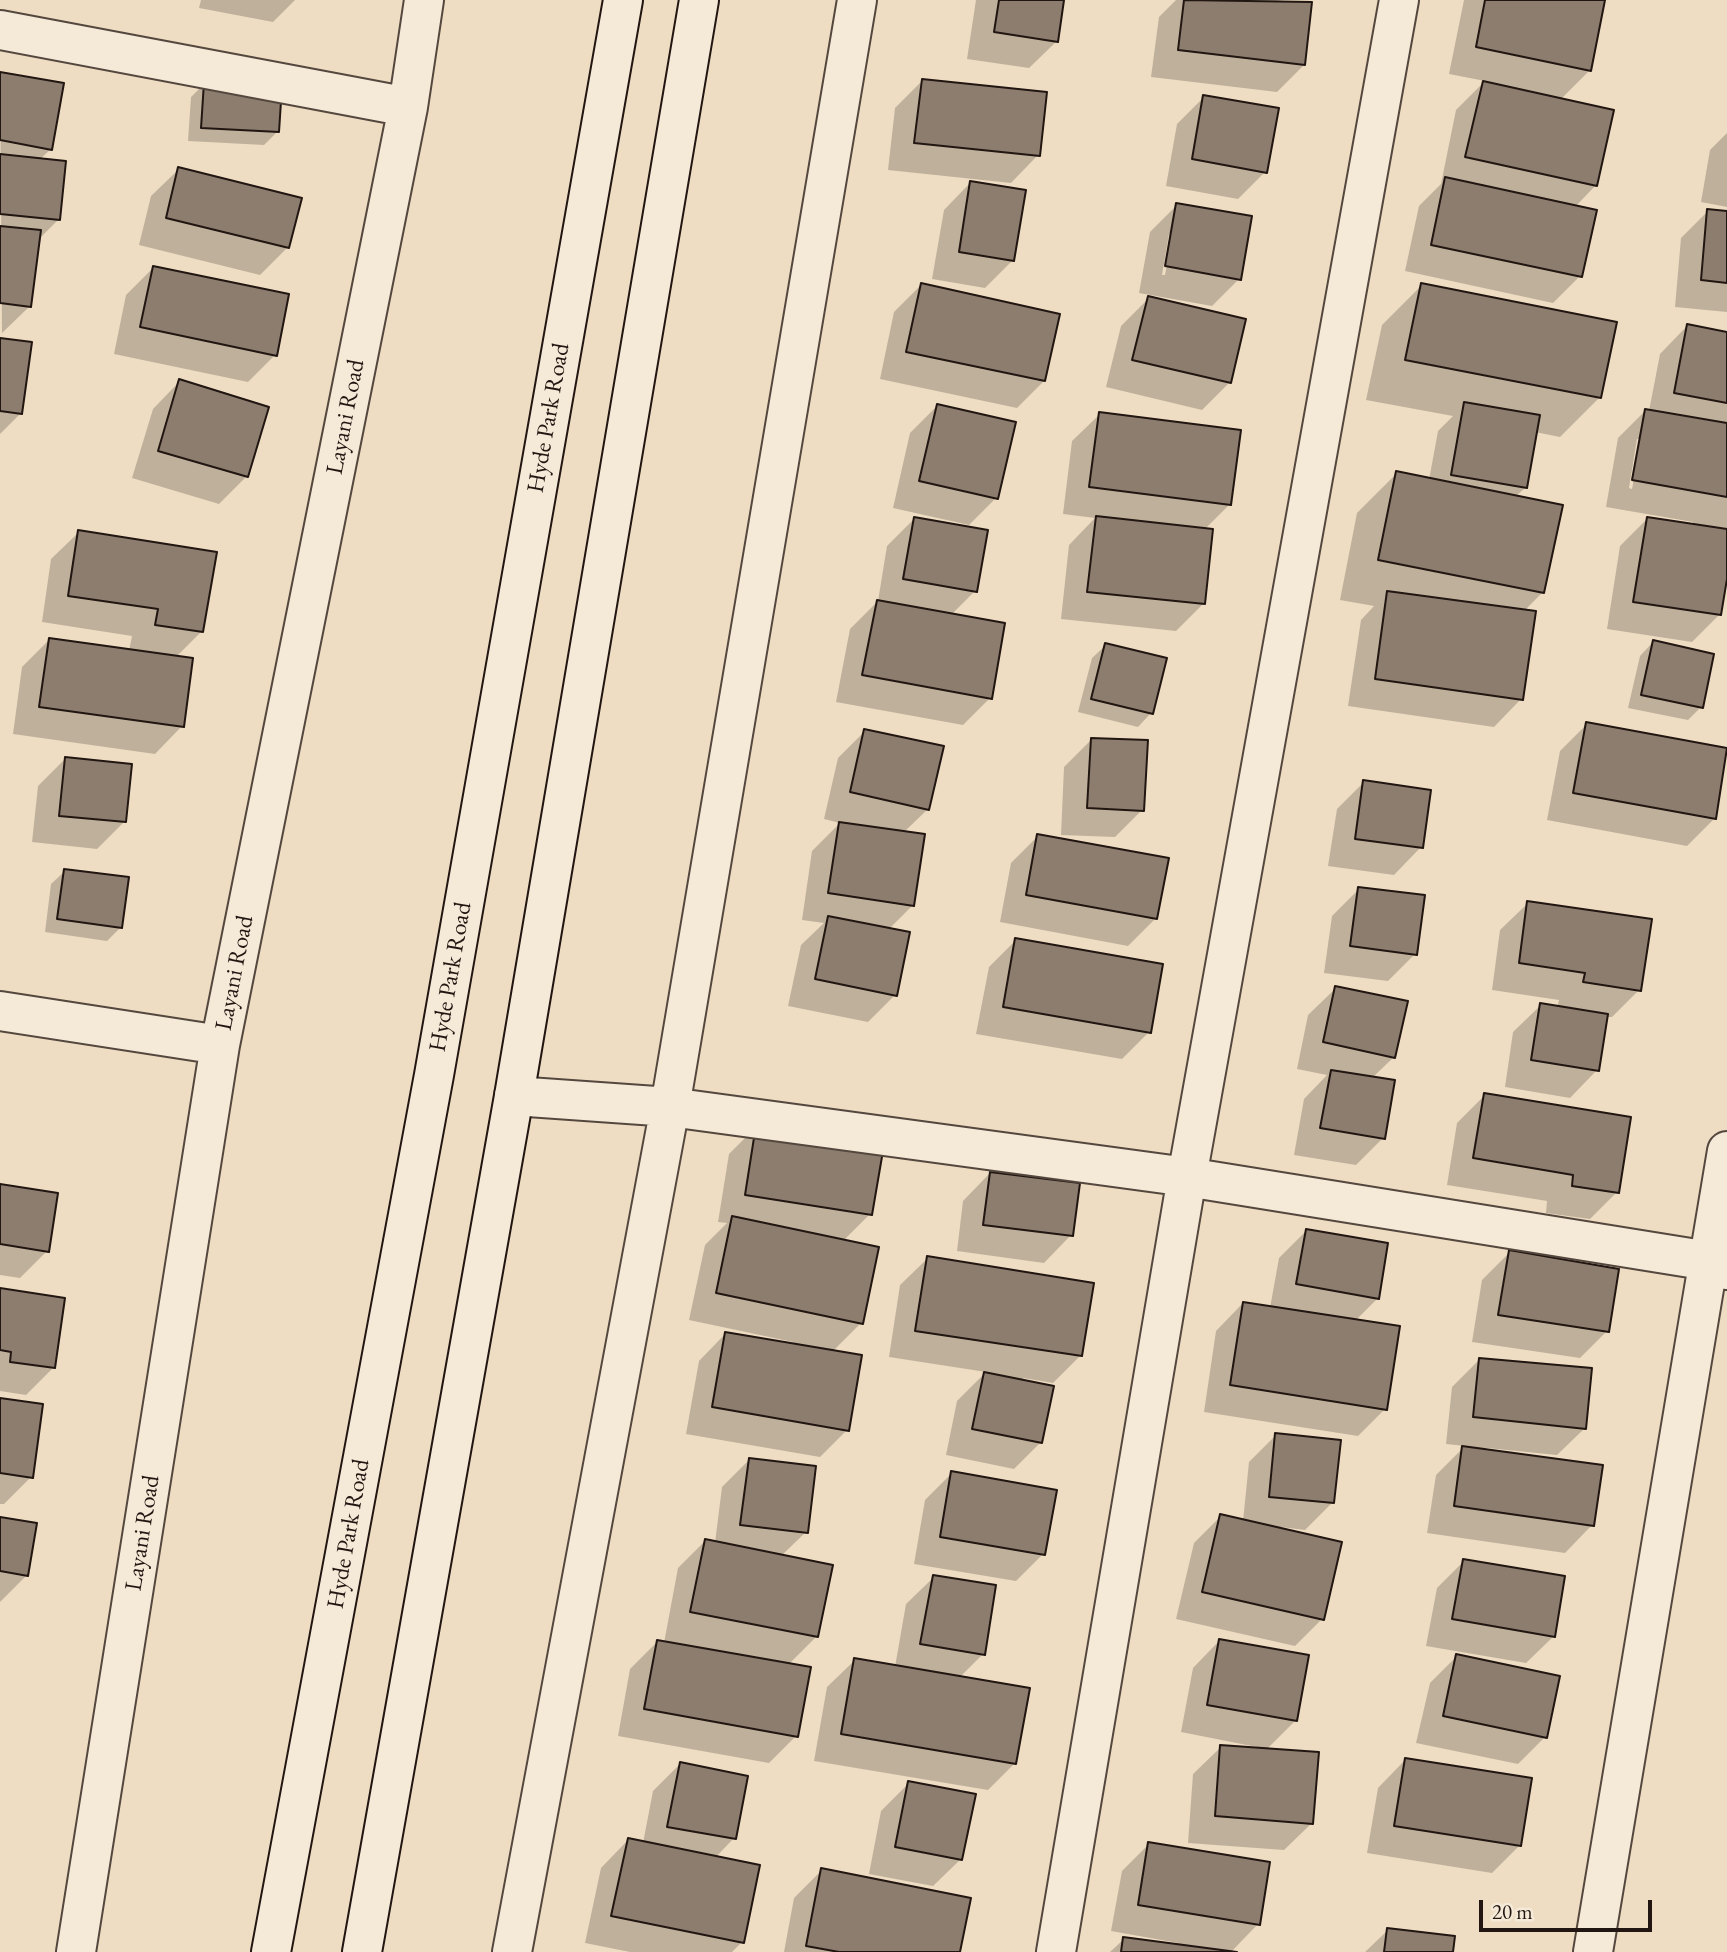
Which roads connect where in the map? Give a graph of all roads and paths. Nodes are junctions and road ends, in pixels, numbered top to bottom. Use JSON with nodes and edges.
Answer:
{"nodes":[{"id":1,"x":424,"y":0,"type":"edge"},
{"id":2,"x":623,"y":0,"type":"edge"},
{"id":3,"x":699,"y":0,"type":"edge"},
{"id":4,"x":858,"y":0,"type":"edge"},
{"id":5,"x":1399,"y":0,"type":"edge"},
{"id":6,"x":0,"y":30,"type":"edge"},
{"id":7,"x":408,"y":107,"type":"junction"},
{"id":8,"x":0,"y":1011,"type":"edge"},
{"id":9,"x":220,"y":1045,"type":"junction"},
{"id":10,"x":514,"y":1096,"type":"junction"},
{"id":11,"x":670,"y":1107,"type":"junction"},
{"id":12,"x":1727,"y":1150,"type":"edge"},
{"id":13,"x":1187,"y":1177,"type":"junction"},
{"id":14,"x":1718,"y":1265,"type":"edge"},
{"id":15,"x":76,"y":1952,"type":"edge"},
{"id":16,"x":271,"y":1952,"type":"edge"},
{"id":17,"x":362,"y":1952,"type":"edge"},
{"id":18,"x":512,"y":1952,"type":"edge"},
{"id":19,"x":1056,"y":1952,"type":"edge"},
{"id":20,"x":1593,"y":1952,"type":"edge"}],
"edges":[{"from":1,"to":7,"type":"street","name":"Layani Road"},
{"from":2,"to":16,"type":"street","name":"Hyde Park Road"},
{"from":3,"to":10,"type":"street"},
{"from":4,"to":11,"type":"street"},
{"from":5,"to":13,"type":"street"},
{"from":6,"to":7,"type":"street"},
{"from":7,"to":9,"type":"street","name":"Layani Road"},
{"from":8,"to":9,"type":"street"},
{"from":9,"to":15,"type":"street","name":"Layani Road"},
{"from":10,"to":11,"type":"street"},
{"from":10,"to":17,"type":"street"},
{"from":11,"to":13,"type":"street"},
{"from":11,"to":18,"type":"street"},
{"from":12,"to":14,"type":"street"},
{"from":13,"to":14,"type":"street"},
{"from":13,"to":19,"type":"street"},
{"from":14,"to":20,"type":"street"}]}
